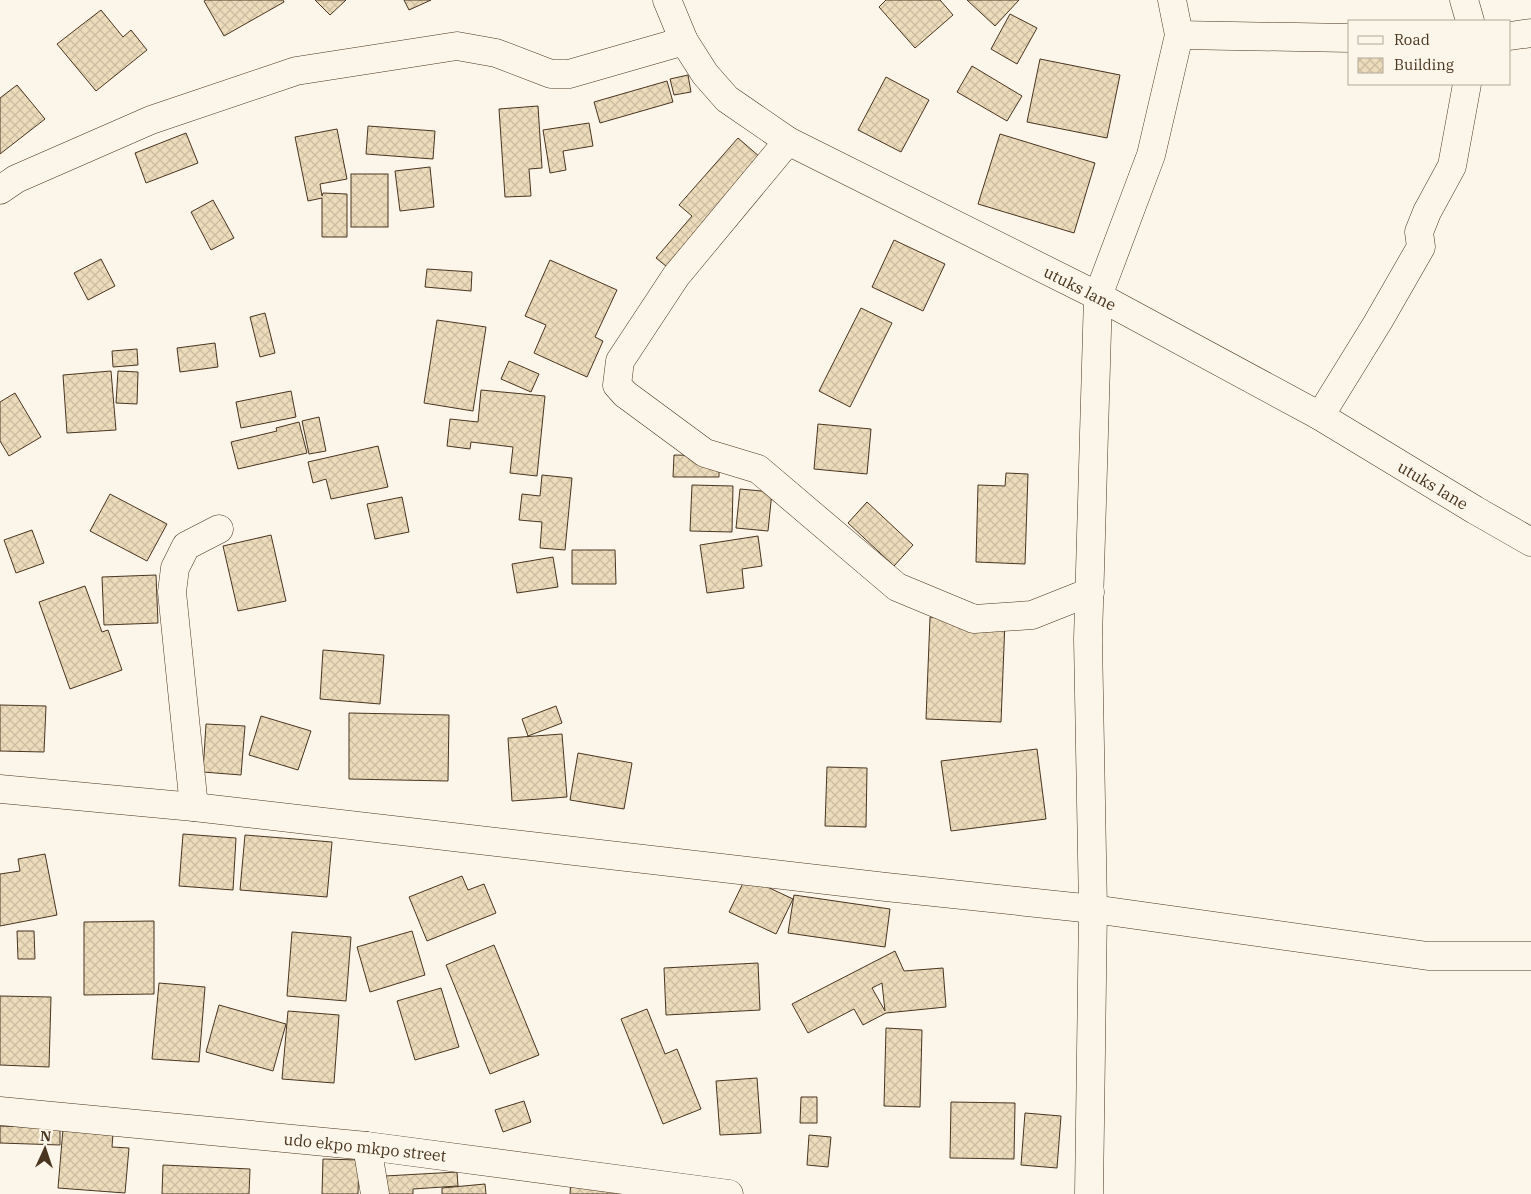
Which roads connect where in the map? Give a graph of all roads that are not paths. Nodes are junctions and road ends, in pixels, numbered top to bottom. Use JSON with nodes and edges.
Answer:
{"nodes":[{"id":1,"x":667,"y":0,"type":"edge"},
{"id":2,"x":1172,"y":0,"type":"edge"},
{"id":3,"x":1464,"y":0,"type":"edge"},
{"id":4,"x":1470,"y":20,"type":"edge"},
{"id":5,"x":1531,"y":33,"type":"edge"},
{"id":6,"x":1179,"y":35,"type":"junction"},
{"id":7,"x":1511,"y":36,"type":"edge"},
{"id":8,"x":1348,"y":38,"type":"edge"},
{"id":9,"x":684,"y":41,"type":"junction"},
{"id":10,"x":1467,"y":85,"type":"edge"},
{"id":11,"x":788,"y":141,"type":"junction"},
{"id":12,"x":0,"y":190,"type":"edge"},
{"id":13,"x":1098,"y":296,"type":"junction"},
{"id":14,"x":1320,"y":416,"type":"junction"},
{"id":15,"x":219,"y":529,"type":"dead end"},
{"id":16,"x":1531,"y":542,"type":"edge"},
{"id":17,"x":1090,"y":592,"type":"junction"},
{"id":18,"x":0,"y":789,"type":"edge"},
{"id":19,"x":194,"y":807,"type":"junction"},
{"id":20,"x":1093,"y":909,"type":"junction"},
{"id":21,"x":1531,"y":956,"type":"edge"},
{"id":22,"x":0,"y":1111,"type":"edge"},
{"id":23,"x":367,"y":1146,"type":"junction"},
{"id":24,"x":375,"y":1194,"type":"edge"},
{"id":25,"x":729,"y":1194,"type":"edge"},
{"id":26,"x":1089,"y":1194,"type":"edge"}],
"edges":[{"from":1,"to":9,"type":"street","name":"utuks lane"},
{"from":2,"to":6,"type":"street"},
{"from":3,"to":4,"type":"street"},
{"from":5,"to":7,"type":"street"},
{"from":6,"to":8,"type":"street"},
{"from":6,"to":13,"type":"street"},
{"from":9,"to":11,"type":"street","name":"utuks lane"},
{"from":9,"to":12,"type":"street"},
{"from":10,"to":14,"type":"street"},
{"from":11,"to":13,"type":"street","name":"utuks lane"},
{"from":11,"to":17,"type":"street"},
{"from":13,"to":14,"type":"street","name":"utuks lane"},
{"from":13,"to":17,"type":"street"},
{"from":14,"to":16,"type":"street","name":"utuks lane"},
{"from":15,"to":19,"type":"street"},
{"from":17,"to":20,"type":"street"},
{"from":18,"to":19,"type":"street"},
{"from":19,"to":20,"type":"street"},
{"from":20,"to":21,"type":"street"},
{"from":20,"to":26,"type":"street"},
{"from":22,"to":23,"type":"street","name":"udo ekpo mkpo street"},
{"from":23,"to":24,"type":"street"},
{"from":23,"to":25,"type":"street","name":"udo ekpo mkpo street"}]}
